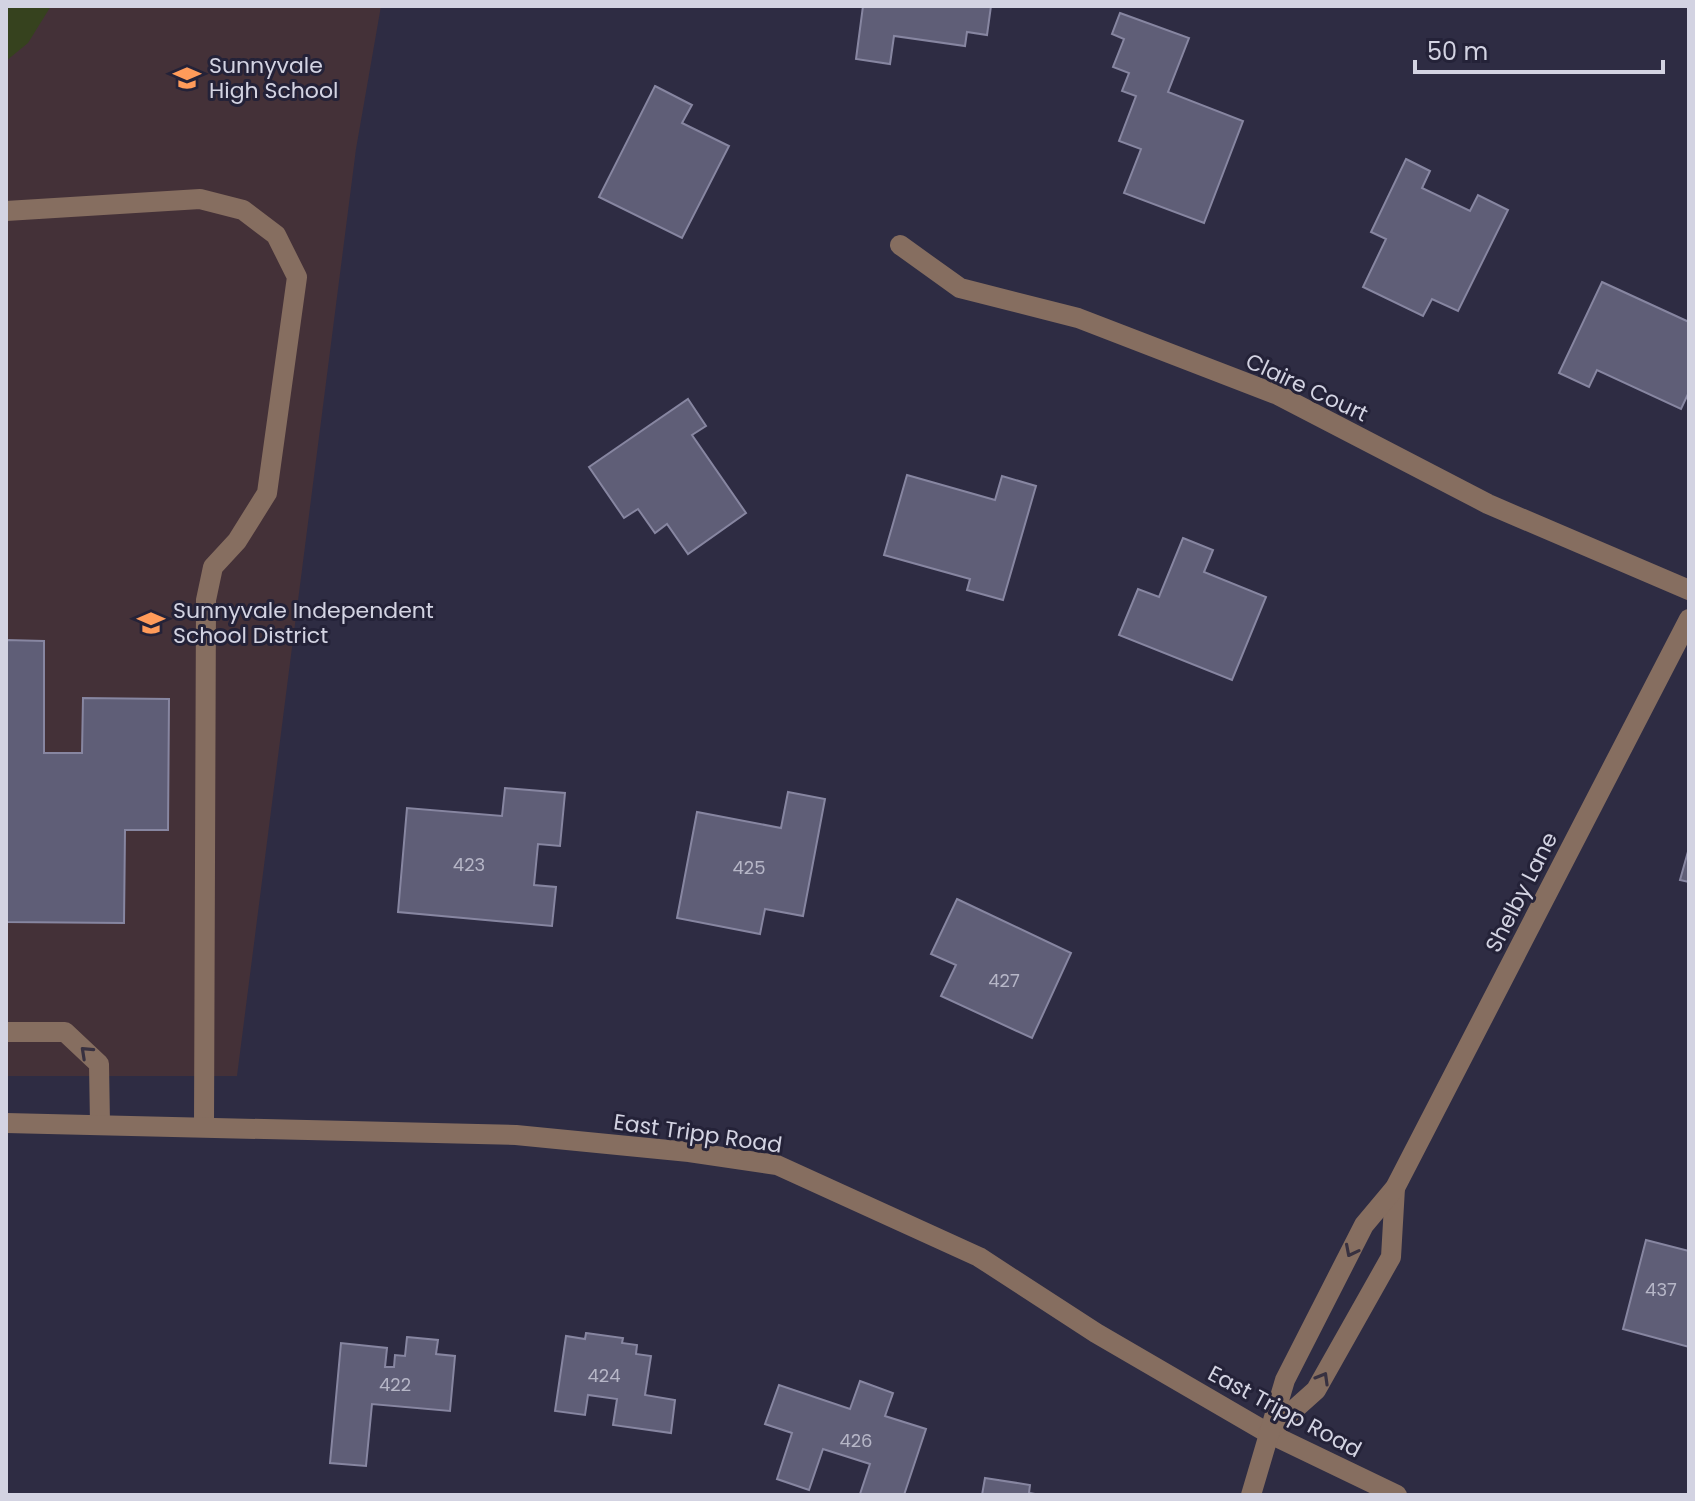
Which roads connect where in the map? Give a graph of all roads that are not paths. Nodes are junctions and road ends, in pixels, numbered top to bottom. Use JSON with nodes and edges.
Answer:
{"nodes":[{"id":1,"x":6,"y":211,"type":"edge"},
{"id":2,"x":900,"y":245,"type":"dead end"},
{"id":3,"x":1689,"y":590,"type":"edge"},
{"id":4,"x":1689,"y":619,"type":"edge"},
{"id":5,"x":6,"y":1032,"type":"edge"},
{"id":6,"x":6,"y":1123,"type":"edge"},
{"id":7,"x":100,"y":1124,"type":"junction"},
{"id":8,"x":204,"y":1125,"type":"junction"},
{"id":9,"x":1395,"y":1188,"type":"junction"},
{"id":10,"x":1268,"y":1433,"type":"junction"},
{"id":11,"x":1251,"y":1495,"type":"edge"},
{"id":12,"x":1397,"y":1495,"type":"edge"}],
"edges":[{"from":1,"to":8,"type":"street"},
{"from":2,"to":3,"type":"street","name":"Claire Court"},
{"from":4,"to":9,"type":"street","name":"Shelby Lane"},
{"from":7,"to":5,"type":"street","one_way":true},
{"from":6,"to":7,"type":"street","name":"East Tripp Road"},
{"from":7,"to":8,"type":"street","name":"East Tripp Road"},
{"from":8,"to":10,"type":"street","name":"East Tripp Road"},
{"from":9,"to":10,"type":"street","name":"Shelby Lane","one_way":true},
{"from":10,"to":9,"type":"street","name":"Shelby Lane","one_way":true},
{"from":10,"to":11,"type":"street"},
{"from":10,"to":12,"type":"street","name":"East Tripp Road"}]}
